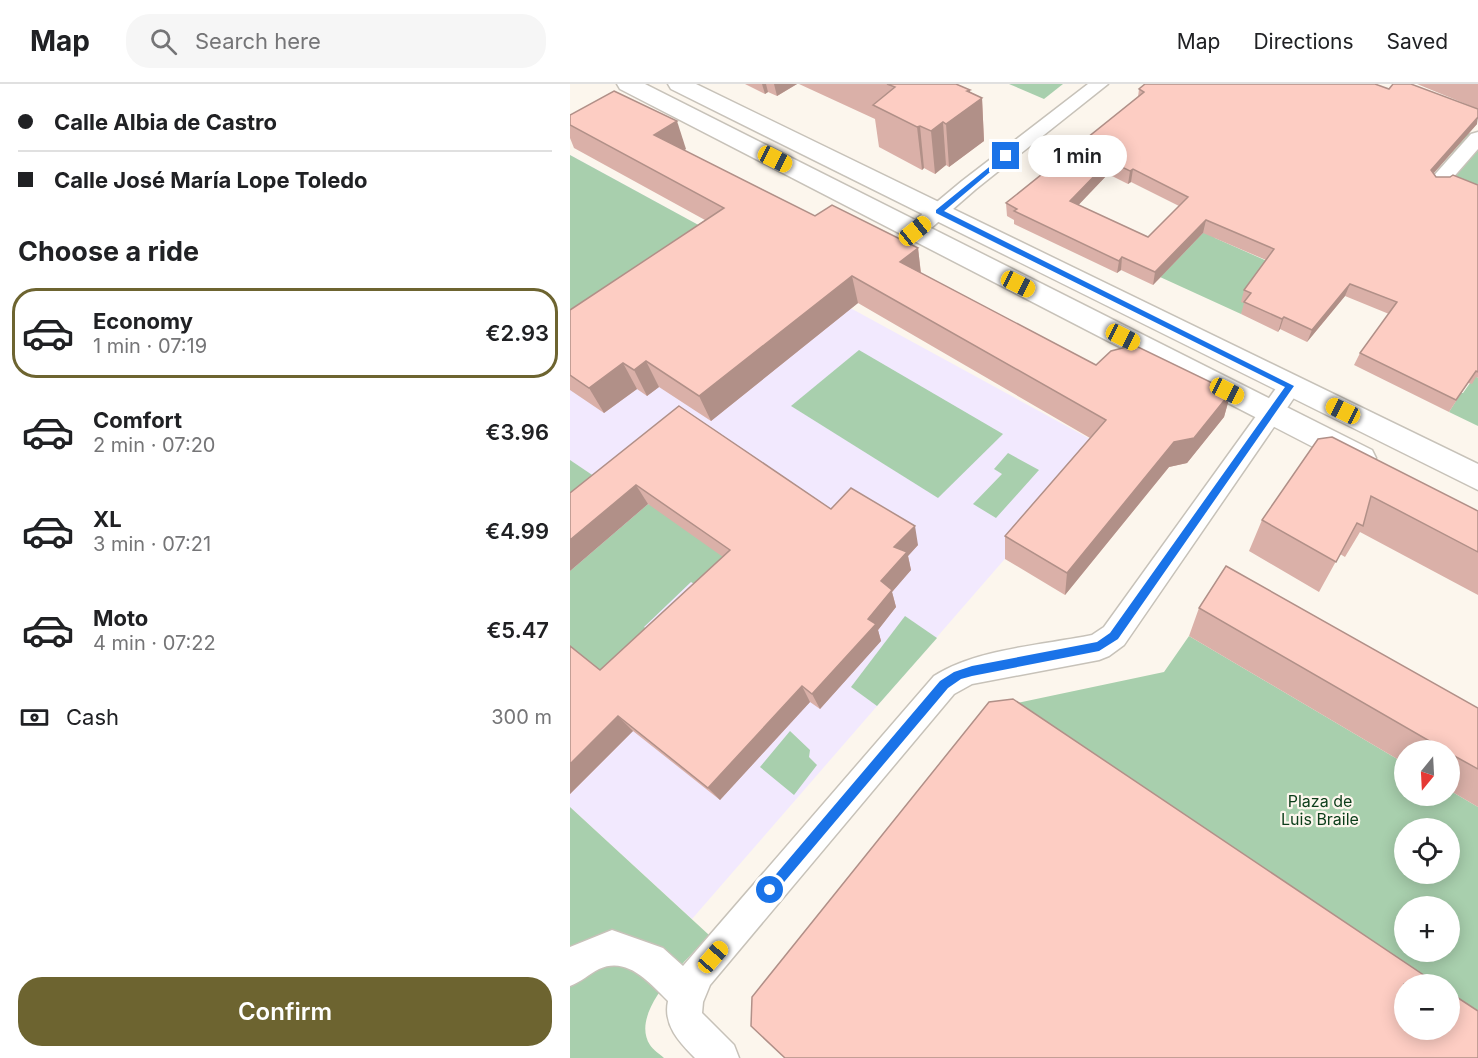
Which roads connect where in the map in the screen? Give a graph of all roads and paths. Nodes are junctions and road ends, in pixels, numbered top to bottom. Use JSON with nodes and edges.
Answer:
{"nodes":[{"id":1,"x":628,"y":84,"type":"edge"},
{"id":2,"x":679,"y":84,"type":"edge"},
{"id":3,"x":1099,"y":84,"type":"edge"},
{"id":4,"x":1478,"y":138,"type":"edge"},
{"id":5,"x":1437,"y":184,"type":"edge"},
{"id":6,"x":939,"y":212,"type":"junction"},
{"id":7,"x":915,"y":231,"type":"junction"},
{"id":8,"x":1290,"y":386,"type":"junction"},
{"id":9,"x":1272,"y":413,"type":"junction"},
{"id":10,"x":1387,"y":471,"type":"edge"},
{"id":11,"x":1478,"y":478,"type":"edge"},
{"id":12,"x":570,"y":969,"type":"edge"},
{"id":13,"x":686,"y":1007,"type":"junction"},
{"id":14,"x":716,"y":1056,"type":"edge"}],
"edges":[{"from":1,"to":7,"type":"main road"},
{"from":2,"to":6,"type":"main road"},
{"from":3,"to":6,"type":"street"},
{"from":4,"to":5,"type":"street"},
{"from":6,"to":7,"type":"street"},
{"from":6,"to":8,"type":"main road"},
{"from":7,"to":9,"type":"main road"},
{"from":8,"to":9,"type":"street"},
{"from":8,"to":11,"type":"main road"},
{"from":9,"to":10,"type":"main road"},
{"from":9,"to":13,"type":"street"},
{"from":12,"to":13,"type":"street"},
{"from":13,"to":14,"type":"street"}]}
